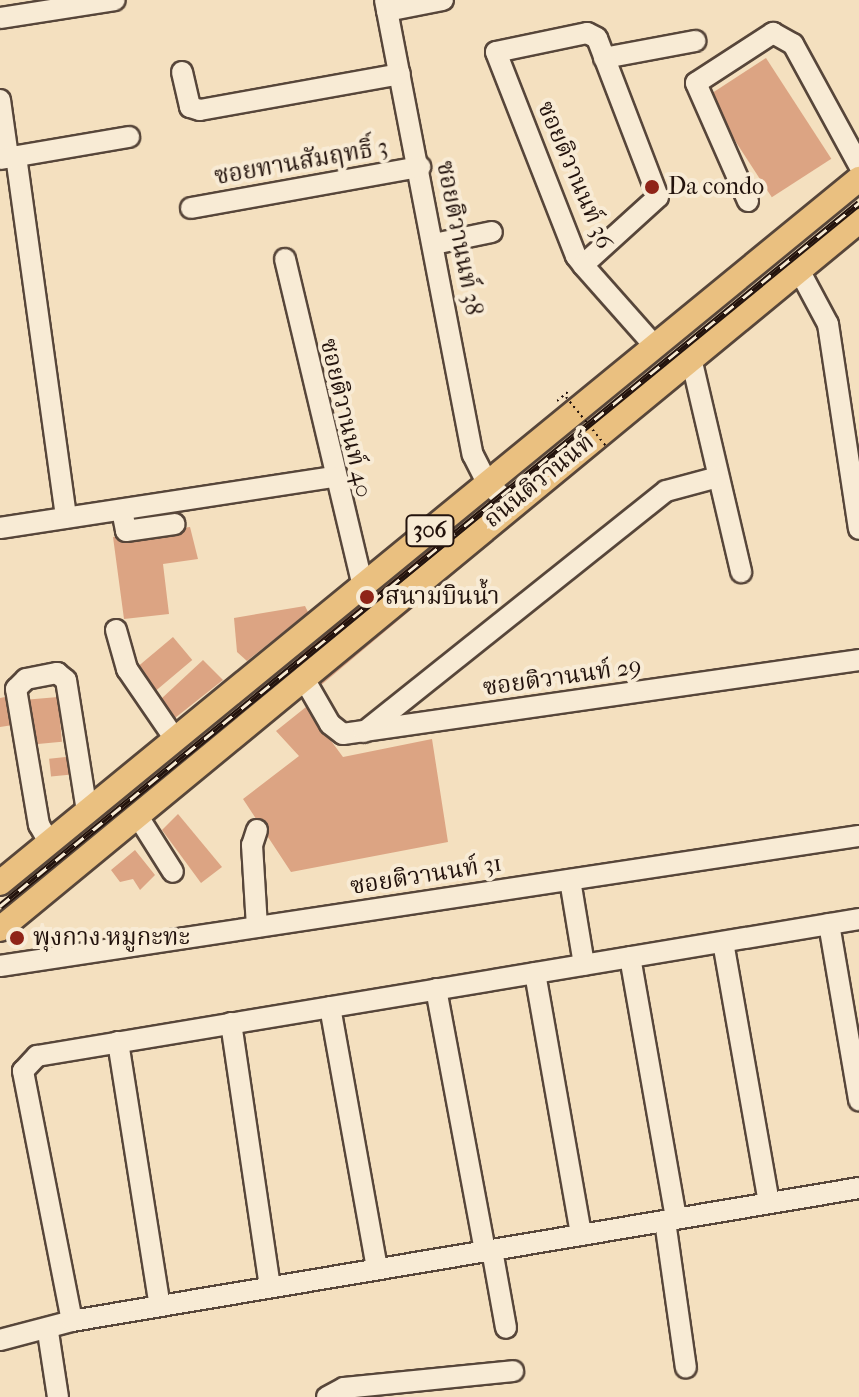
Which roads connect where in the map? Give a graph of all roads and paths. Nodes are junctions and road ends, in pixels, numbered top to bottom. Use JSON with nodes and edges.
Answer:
{"nodes":[{"id":1,"x":115,"y":0,"type":"edge"},
{"id":2,"x":443,"y":0,"type":"edge"},
{"id":3,"x":53,"y":5,"type":"edge"},
{"id":4,"x":386,"y":5,"type":"edge"},
{"id":5,"x":0,"y":18,"type":"edge"},
{"id":6,"x":695,"y":41,"type":"dead end"},
{"id":7,"x":604,"y":58,"type":"junction"},
{"id":8,"x":182,"y":72,"type":"dead end"},
{"id":9,"x":400,"y":74,"type":"junction"},
{"id":10,"x":0,"y":100,"type":"edge"},
{"id":11,"x":129,"y":137,"type":"dead end"},
{"id":12,"x":8,"y":157,"type":"edge"},
{"id":13,"x":859,"y":165,"type":"edge"},
{"id":14,"x":420,"y":167,"type":"junction"},
{"id":15,"x":859,"y":179,"type":"edge"},
{"id":16,"x":748,"y":201,"type":"dead end"},
{"id":17,"x":191,"y":208,"type":"dead end"},
{"id":18,"x":859,"y":221,"type":"edge"},
{"id":19,"x":492,"y":232,"type":"dead end"},
{"id":20,"x":434,"y":244,"type":"junction"},
{"id":21,"x":285,"y":259,"type":"dead end"},
{"id":22,"x":583,"y":265,"type":"junction"},
{"id":23,"x":799,"y":270,"type":"junction"},
{"id":24,"x":653,"y":344,"type":"junction"},
{"id":25,"x":691,"y":358,"type":"junction"},
{"id":26,"x":566,"y":397,"type":"dead end"},
{"id":27,"x":606,"y":446,"type":"dead end"},
{"id":28,"x":332,"y":477,"type":"junction"},
{"id":29,"x":718,"y":477,"type":"junction"},
{"id":30,"x":488,"y":484,"type":"junction"},
{"id":31,"x":511,"y":505,"type":"junction"},
{"id":32,"x":122,"y":510,"type":"junction"},
{"id":33,"x":66,"y":518,"type":"junction"},
{"id":34,"x":175,"y":524,"type":"dead end"},
{"id":35,"x":0,"y":528,"type":"edge"},
{"id":36,"x":859,"y":529,"type":"edge"},
{"id":37,"x":741,"y":572,"type":"dead end"},
{"id":38,"x":363,"y":586,"type":"junction"},
{"id":39,"x":116,"y":630,"type":"dead end"},
{"id":40,"x":859,"y":660,"type":"edge"},
{"id":41,"x":303,"y":677,"type":"junction"},
{"id":42,"x":364,"y":732,"type":"junction"},
{"id":43,"x":175,"y":739,"type":"junction"},
{"id":44,"x":87,"y":811,"type":"junction"},
{"id":45,"x":137,"y":815,"type":"junction"},
{"id":46,"x":257,"y":830,"type":"dead end"},
{"id":47,"x":859,"y":836,"type":"edge"},
{"id":48,"x":49,"y":842,"type":"junction"},
{"id":49,"x":173,"y":872,"type":"dead end"},
{"id":50,"x":570,"y":880,"type":"junction"},
{"id":51,"x":0,"y":883,"type":"edge"},
{"id":52,"x":859,"y":919,"type":"edge"},
{"id":53,"x":829,"y":924,"type":"junction"},
{"id":54,"x":257,"y":927,"type":"junction"},
{"id":55,"x":0,"y":929,"type":"edge"},
{"id":56,"x":723,"y":942,"type":"junction"},
{"id":57,"x":630,"y":957,"type":"junction"},
{"id":58,"x":584,"y":965,"type":"junction"},
{"id":59,"x":0,"y":966,"type":"edge"},
{"id":60,"x":535,"y":973,"type":"junction"},
{"id":61,"x":436,"y":989,"type":"junction"},
{"id":62,"x":330,"y":1007,"type":"junction"},
{"id":63,"x":231,"y":1023,"type":"junction"},
{"id":64,"x":118,"y":1042,"type":"junction"},
{"id":65,"x":859,"y":1100,"type":"edge"},
{"id":66,"x":859,"y":1188,"type":"edge"},
{"id":67,"x":769,"y":1203,"type":"junction"},
{"id":68,"x":670,"y":1220,"type":"junction"},
{"id":69,"x":581,"y":1235,"type":"junction"},
{"id":70,"x":488,"y":1250,"type":"junction"},
{"id":71,"x":377,"y":1269,"type":"junction"},
{"id":72,"x":270,"y":1287,"type":"junction"},
{"id":73,"x":160,"y":1306,"type":"junction"},
{"id":74,"x":72,"y":1321,"type":"junction"},
{"id":75,"x":506,"y":1328,"type":"dead end"},
{"id":76,"x":48,"y":1332,"type":"junction"},
{"id":77,"x":0,"y":1340,"type":"edge"},
{"id":78,"x":686,"y":1368,"type":"dead end"},
{"id":79,"x":513,"y":1371,"type":"dead end"},
{"id":80,"x":436,"y":1388,"type":"edge"},
{"id":81,"x":58,"y":1397,"type":"edge"},
{"id":82,"x":327,"y":1397,"type":"edge"}],
"edges":[{"from":1,"to":3,"type":"street"},
{"from":2,"to":4,"type":"street"},
{"from":3,"to":5,"type":"street"},
{"from":4,"to":9,"type":"street","name":"ซอยติวานนท์ 38"},
{"from":6,"to":7,"type":"street"},
{"from":7,"to":22,"type":"street"},
{"from":7,"to":22,"type":"street","name":"ซอยติวานนท์ 36"},
{"from":8,"to":9,"type":"street"},
{"from":9,"to":14,"type":"street","name":"ซอยติวานนท์ 38"},
{"from":10,"to":12,"type":"street"},
{"from":11,"to":12,"type":"street"},
{"from":12,"to":33,"type":"street"},
{"from":13,"to":16,"type":"street"},
{"from":14,"to":17,"type":"street","name":"ซอยทานสัมฤทธิ์ 3"},
{"from":14,"to":20,"type":"street","name":"ซอยติวานนท์ 38"},
{"from":15,"to":24,"type":"main road","name":"ถนนติวานนท์","number":"306"},
{"from":18,"to":23,"type":"main road","name":"ถนนติวานนท์","number":"306"},
{"from":19,"to":20,"type":"street"},
{"from":20,"to":30,"type":"street","name":"ซอยติวานนท์ 38"},
{"from":21,"to":28,"type":"street","name":"ซอยติวานนท์ 40"},
{"from":22,"to":24,"type":"street","name":"ซอยติวานนท์ 36"},
{"from":23,"to":25,"type":"main road","name":"ถนนติวานนท์","number":"306"},
{"from":23,"to":36,"type":"street"},
{"from":24,"to":30,"type":"main road","name":"ถนนติวานนท์","number":"306"},
{"from":25,"to":29,"type":"street"},
{"from":25,"to":31,"type":"main road","name":"ถนนติวานนท์","number":"306"},
{"from":26,"to":27,"type":"path","bridge":true},
{"from":28,"to":32,"type":"street"},
{"from":28,"to":38,"type":"street","name":"ซอยติวานนท์ 40"},
{"from":29,"to":37,"type":"street"},
{"from":29,"to":42,"type":"street"},
{"from":30,"to":31,"type":"street"},
{"from":30,"to":38,"type":"main road","name":"ถนนติวานนท์","number":"306"},
{"from":31,"to":41,"type":"main road","name":"ถนนติวานนท์","number":"306"},
{"from":32,"to":33,"type":"street"},
{"from":32,"to":34,"type":"street"},
{"from":33,"to":35,"type":"street"},
{"from":38,"to":43,"type":"main road","name":"ถนนติวานนท์","number":"306"},
{"from":39,"to":43,"type":"street"},
{"from":40,"to":42,"type":"street","name":"ซอยติวานนท์ 29"},
{"from":41,"to":42,"type":"street","name":"ซอยติวานนท์ 29"},
{"from":41,"to":45,"type":"main road","name":"ถนนติวานนท์","number":"306"},
{"from":43,"to":44,"type":"main road","name":"ถนนติวานนท์","number":"306"},
{"from":44,"to":48,"type":"main road","name":"ถนนติวานนท์","number":"306"},
{"from":44,"to":48,"type":"street"},
{"from":45,"to":49,"type":"street"},
{"from":45,"to":55,"type":"main road","name":"ถนนติวานนท์","number":"306"},
{"from":46,"to":54,"type":"street"},
{"from":47,"to":50,"type":"street","name":"ซอยติวานนท์ 31"},
{"from":48,"to":51,"type":"main road","name":"ถนนติวานนท์","number":"306"},
{"from":50,"to":54,"type":"street","name":"ซอยติวานนท์ 31"},
{"from":50,"to":58,"type":"street"},
{"from":52,"to":53,"type":"street"},
{"from":53,"to":56,"type":"street"},
{"from":53,"to":65,"type":"street"},
{"from":54,"to":59,"type":"street","name":"ซอยติวานนท์ 31"},
{"from":56,"to":57,"type":"street"},
{"from":56,"to":67,"type":"street"},
{"from":57,"to":58,"type":"street"},
{"from":57,"to":68,"type":"street"},
{"from":58,"to":60,"type":"street"},
{"from":60,"to":61,"type":"street"},
{"from":60,"to":69,"type":"street"},
{"from":61,"to":62,"type":"street"},
{"from":61,"to":70,"type":"street"},
{"from":62,"to":63,"type":"street"},
{"from":62,"to":71,"type":"street"},
{"from":63,"to":64,"type":"street"},
{"from":63,"to":72,"type":"street"},
{"from":64,"to":73,"type":"street"},
{"from":64,"to":74,"type":"street"},
{"from":66,"to":67,"type":"street"},
{"from":67,"to":68,"type":"street"},
{"from":68,"to":69,"type":"street"},
{"from":68,"to":78,"type":"street"},
{"from":69,"to":70,"type":"street"},
{"from":70,"to":71,"type":"street"},
{"from":70,"to":75,"type":"street"},
{"from":71,"to":72,"type":"street"},
{"from":72,"to":73,"type":"street"},
{"from":73,"to":74,"type":"street"},
{"from":74,"to":76,"type":"street"},
{"from":76,"to":77,"type":"street"},
{"from":76,"to":81,"type":"street"},
{"from":79,"to":80,"type":"street"},
{"from":80,"to":82,"type":"street"}]}
